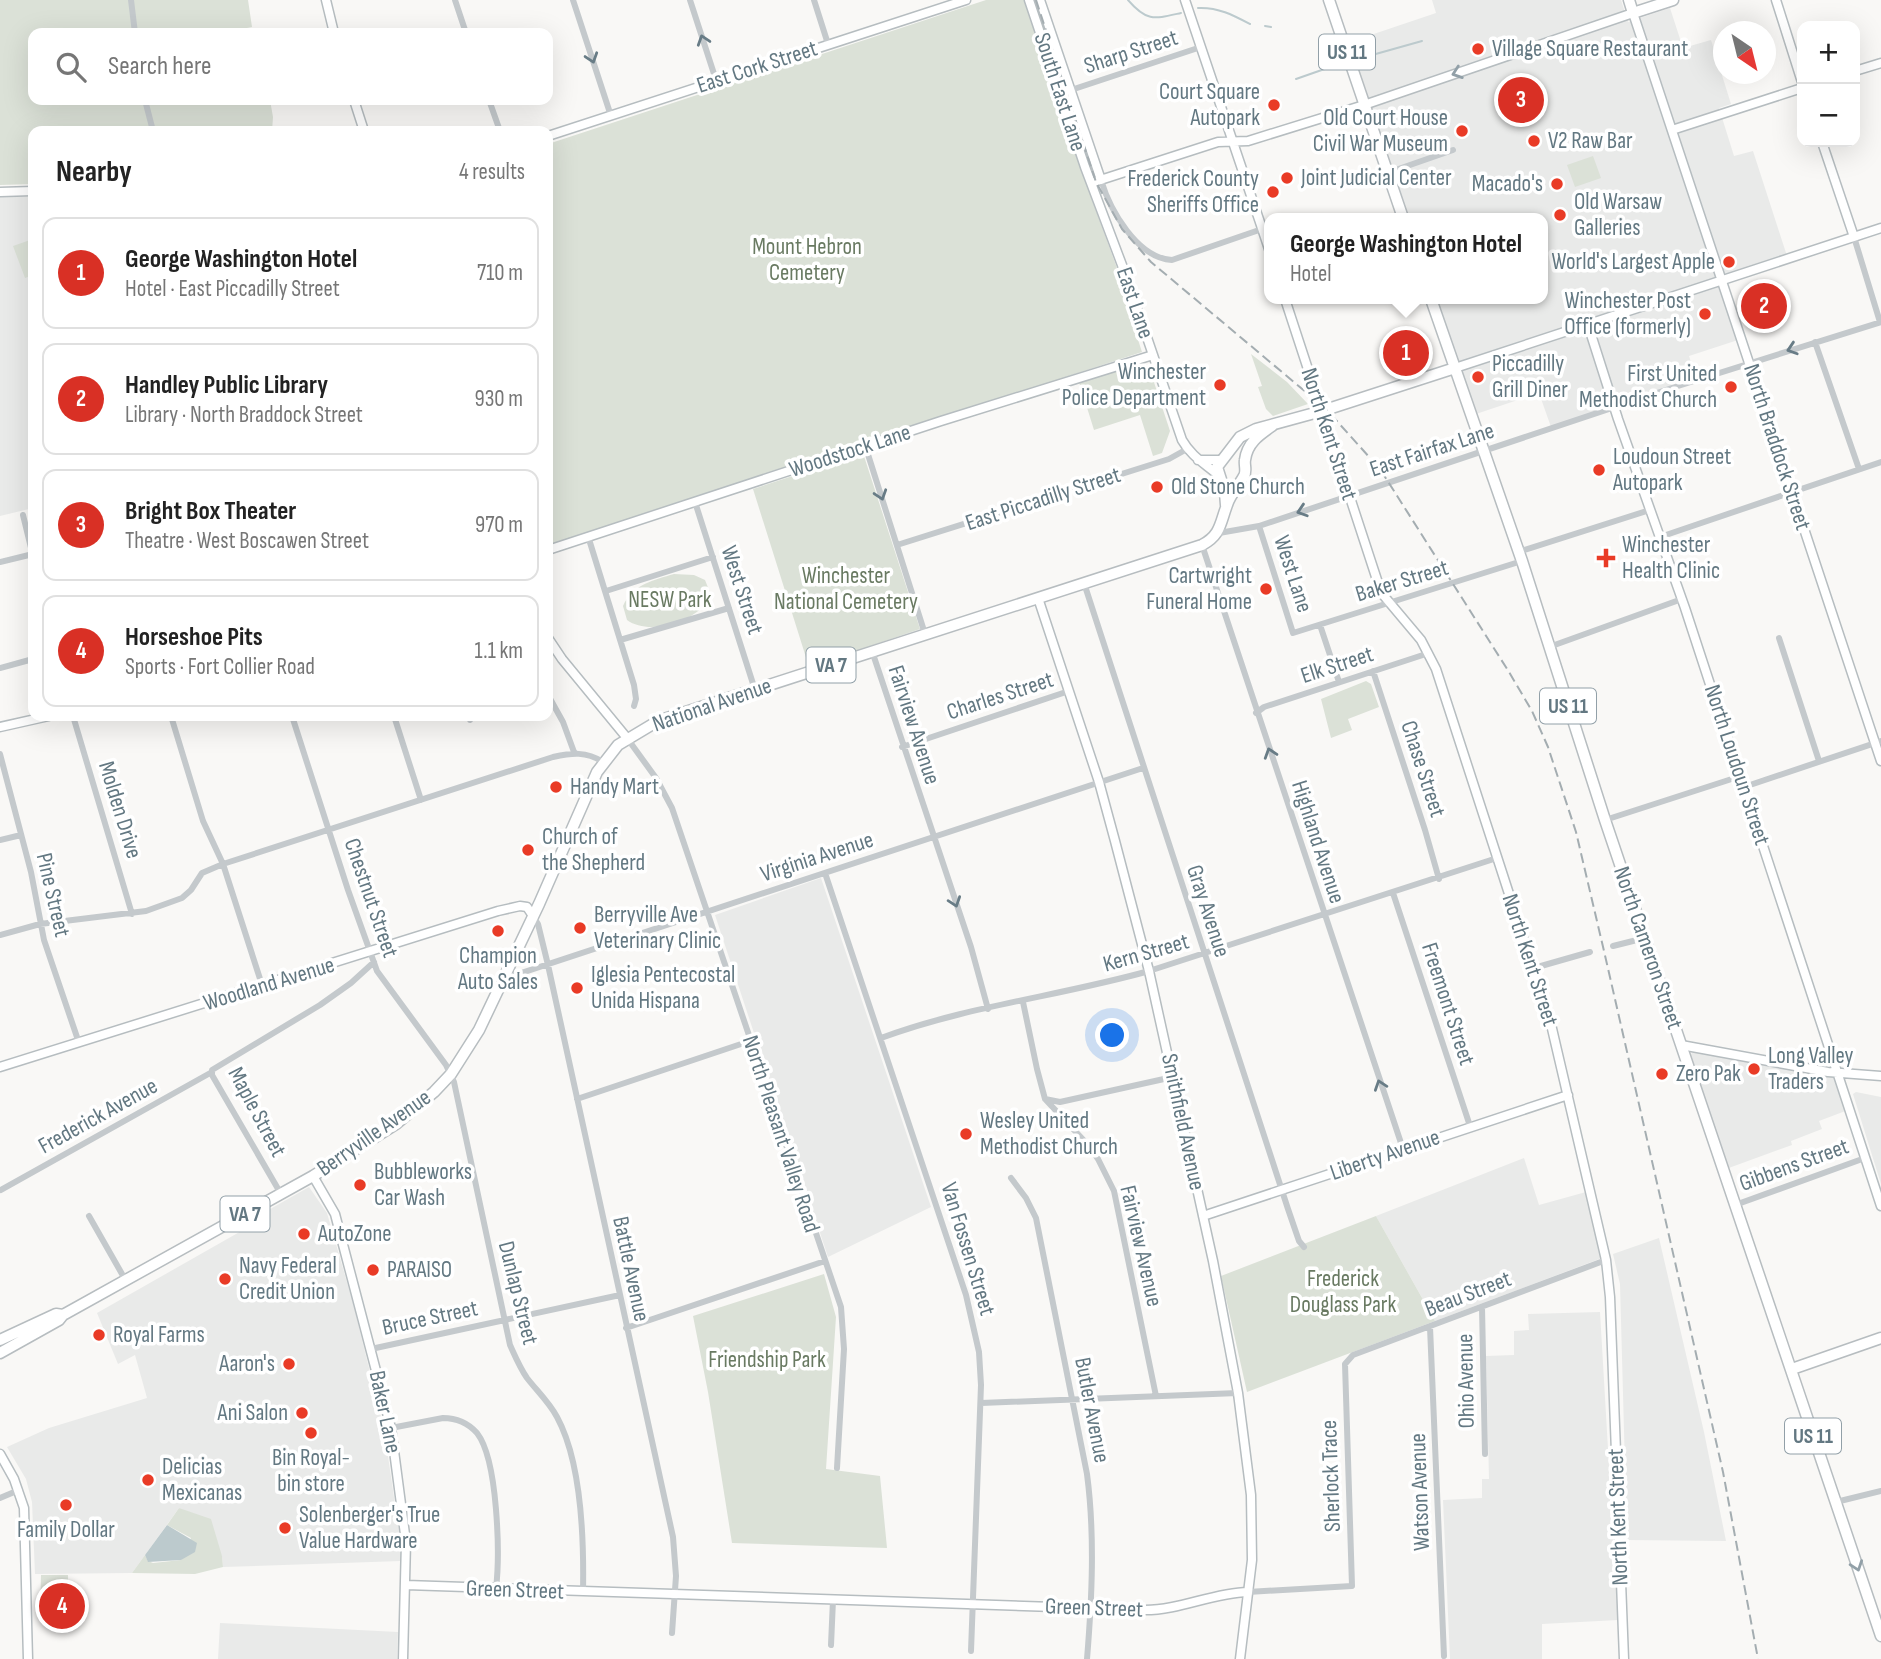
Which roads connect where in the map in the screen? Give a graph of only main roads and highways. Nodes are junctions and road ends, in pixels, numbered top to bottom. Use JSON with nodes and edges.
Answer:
{"nodes":[{"id":1,"x":1329,"y":0,"type":"edge"},
{"id":2,"x":1629,"y":0,"type":"edge"},
{"id":3,"x":1673,"y":0,"type":"edge"},
{"id":4,"x":1401,"y":213,"type":"edge"},
{"id":5,"x":1433,"y":304,"type":"edge"},
{"id":6,"x":1455,"y":368,"type":"junction"},
{"id":7,"x":1272,"y":426,"type":"junction"},
{"id":8,"x":1223,"y":458,"type":"junction"},
{"id":9,"x":1244,"y":464,"type":"junction"},
{"id":10,"x":1219,"y":477,"type":"junction"},
{"id":11,"x":1239,"y":482,"type":"junction"},
{"id":12,"x":1226,"y":506,"type":"junction"},
{"id":13,"x":603,"y":762,"type":"joint"},
{"id":14,"x":63,"y":1315,"type":"junction"},
{"id":15,"x":1881,"y":1338,"type":"edge"},
{"id":16,"x":0,"y":1340,"type":"edge"},
{"id":17,"x":0,"y":1353,"type":"edge"},
{"id":18,"x":1792,"y":1369,"type":"junction"},
{"id":19,"x":1881,"y":1636,"type":"edge"}],
"edges":[{"from":1,"to":4,"type":"main road","number":"US 11"},
{"from":2,"to":3,"type":"main road"},
{"from":5,"to":6,"type":"main road","name":"North Cameron Street","number":"US 11"},
{"from":6,"to":7,"type":"main road"},
{"from":6,"to":18,"type":"main road","name":"North Cameron Street","number":"US 11"},
{"from":7,"to":8,"type":"main road"},
{"from":7,"to":9,"type":"main road"},
{"from":8,"to":9,"type":"main road"},
{"from":8,"to":10,"type":"main road"},
{"from":9,"to":11,"type":"main road"},
{"from":10,"to":11,"type":"main road","name":"East Lane"},
{"from":10,"to":12,"type":"main road"},
{"from":11,"to":12,"type":"main road"},
{"from":12,"to":13,"type":"main road","name":"National Avenue","number":"VA 7"},
{"from":13,"to":14,"type":"main road","name":"Berryville Avenue","number":"VA 7"},
{"from":14,"to":16,"type":"main road","name":"Berryville Avenue","number":"VA 7"},
{"from":14,"to":17,"type":"main road","name":"Berryville Avenue","number":"VA 7"},
{"from":15,"to":18,"type":"main road"},
{"from":18,"to":19,"type":"main road","name":"North Cameron Street","number":"US 11","one_way":true}]}
